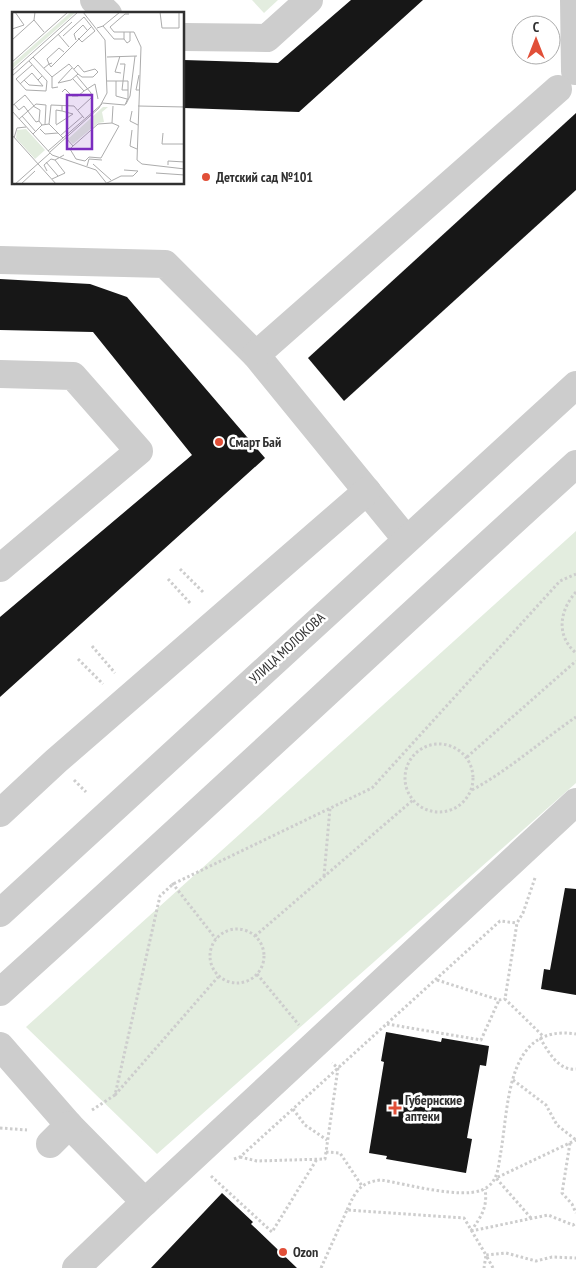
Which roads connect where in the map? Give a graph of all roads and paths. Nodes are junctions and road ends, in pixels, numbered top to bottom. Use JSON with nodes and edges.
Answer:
{"nodes":[{"id":1,"x":94,"y":0,"type":"edge"},
{"id":2,"x":309,"y":0,"type":"edge"},
{"id":3,"x":574,"y":0,"type":"edge"},
{"id":4,"x":106,"y":12,"type":"edge"},
{"id":5,"x":185,"y":37,"type":"edge"},
{"id":6,"x":566,"y":80,"type":"edge"},
{"id":7,"x":0,"y":260,"type":"edge"},
{"id":8,"x":256,"y":355,"type":"junction"},
{"id":9,"x":0,"y":374,"type":"edge"},
{"id":10,"x":576,"y":385,"type":"edge"},
{"id":11,"x":576,"y":464,"type":"edge"},
{"id":12,"x":367,"y":490,"type":"junction"},
{"id":13,"x":406,"y":539,"type":"junction"},
{"id":14,"x":0,"y":568,"type":"edge"},
{"id":15,"x":180,"y":569,"type":"dead end"},
{"id":16,"x":576,"y":574,"type":"edge"},
{"id":17,"x":168,"y":579,"type":"dead end"},
{"id":18,"x":204,"y":592,"type":"dead end"},
{"id":19,"x":576,"y":592,"type":"edge"},
{"id":20,"x":191,"y":604,"type":"dead end"},
{"id":21,"x":92,"y":646,"type":"dead end"},
{"id":22,"x":576,"y":653,"type":"edge"},
{"id":23,"x":78,"y":659,"type":"dead end"},
{"id":24,"x":576,"y":661,"type":"edge"},
{"id":25,"x":115,"y":673,"type":"dead end"},
{"id":26,"x":103,"y":684,"type":"dead end"},
{"id":27,"x":576,"y":717,"type":"edge"},
{"id":28,"x":467,"y":757,"type":"junction"},
{"id":29,"x":471,"y":790,"type":"junction"},
{"id":30,"x":414,"y":800,"type":"junction"},
{"id":31,"x":576,"y":802,"type":"edge"},
{"id":32,"x":330,"y":808,"type":"junction"},
{"id":33,"x":0,"y":813,"type":"edge"},
{"id":34,"x":537,"y":870,"type":"dead end"},
{"id":35,"x":324,"y":877,"type":"junction"},
{"id":36,"x":173,"y":884,"type":"junction"},
{"id":37,"x":0,"y":913,"type":"edge"},
{"id":38,"x":517,"y":923,"type":"junction"},
{"id":39,"x":255,"y":936,"type":"junction"},
{"id":40,"x":216,"y":939,"type":"junction"},
{"id":41,"x":218,"y":977,"type":"junction"},
{"id":42,"x":436,"y":979,"type":"junction"},
{"id":43,"x":0,"y":992,"type":"edge"},
{"id":44,"x":506,"y":998,"type":"junction"},
{"id":45,"x":499,"y":1000,"type":"junction"},
{"id":46,"x":387,"y":1024,"type":"junction"},
{"id":47,"x":576,"y":1034,"type":"edge"},
{"id":48,"x":541,"y":1037,"type":"junction"},
{"id":49,"x":0,"y":1046,"type":"edge"},
{"id":50,"x":338,"y":1068,"type":"junction"},
{"id":51,"x":576,"y":1069,"type":"edge"},
{"id":52,"x":513,"y":1080,"type":"junction"},
{"id":53,"x":115,"y":1095,"type":"junction"},
{"id":54,"x":293,"y":1109,"type":"junction"},
{"id":55,"x":60,"y":1134,"type":"junction"},
{"id":56,"x":576,"y":1140,"type":"edge"},
{"id":57,"x":327,"y":1141,"type":"junction"},
{"id":58,"x":570,"y":1143,"type":"junction"},
{"id":59,"x":326,"y":1152,"type":"junction"},
{"id":60,"x":240,"y":1157,"type":"junction"},
{"id":61,"x":232,"y":1159,"type":"dead end"},
{"id":62,"x":317,"y":1159,"type":"junction"},
{"id":63,"x":208,"y":1173,"type":"dead end"},
{"id":64,"x":496,"y":1178,"type":"junction"},
{"id":65,"x":362,"y":1186,"type":"junction"},
{"id":66,"x":484,"y":1189,"type":"junction"},
{"id":67,"x":145,"y":1202,"type":"junction"},
{"id":68,"x":347,"y":1210,"type":"junction"},
{"id":69,"x":576,"y":1212,"type":"edge"},
{"id":70,"x":531,"y":1218,"type":"junction"},
{"id":71,"x":576,"y":1223,"type":"edge"},
{"id":72,"x":471,"y":1231,"type":"junction"},
{"id":73,"x":486,"y":1255,"type":"junction"},
{"id":74,"x":576,"y":1258,"type":"edge"},
{"id":75,"x":322,"y":1267,"type":"edge"},
{"id":76,"x":76,"y":1268,"type":"edge"},
{"id":77,"x":484,"y":1268,"type":"edge"},
{"id":78,"x":493,"y":1268,"type":"edge"}],
"edges":[{"from":1,"to":4,"type":"street"},
{"from":2,"to":5,"type":"street"},
{"from":3,"to":6,"type":"street"},
{"from":6,"to":8,"type":"street"},
{"from":7,"to":8,"type":"street"},
{"from":8,"to":12,"type":"street"},
{"from":9,"to":14,"type":"street"},
{"from":10,"to":13,"type":"street","name":"УЛИЦА МОЛОКОВА"},
{"from":11,"to":43,"type":"street"},
{"from":12,"to":13,"type":"street"},
{"from":12,"to":33,"type":"street"},
{"from":13,"to":37,"type":"street","name":"УЛИЦА МОЛОКОВА"},
{"from":15,"to":18,"type":"path"},
{"from":16,"to":32,"type":"path"},
{"from":17,"to":20,"type":"path"},
{"from":19,"to":22,"type":"path"},
{"from":21,"to":25,"type":"path"},
{"from":23,"to":26,"type":"path"},
{"from":24,"to":28,"type":"path"},
{"from":27,"to":29,"type":"path"},
{"from":28,"to":29,"type":"path"},
{"from":28,"to":30,"type":"path"},
{"from":29,"to":30,"type":"path"},
{"from":30,"to":35,"type":"path"},
{"from":31,"to":67,"type":"street"},
{"from":32,"to":35,"type":"path"},
{"from":32,"to":36,"type":"path"},
{"from":34,"to":38,"type":"path"},
{"from":35,"to":39,"type":"path"},
{"from":36,"to":40,"type":"path"},
{"from":36,"to":53,"type":"path"},
{"from":38,"to":42,"type":"path"},
{"from":38,"to":44,"type":"path"},
{"from":39,"to":40,"type":"path"},
{"from":39,"to":41,"type":"path"},
{"from":40,"to":41,"type":"path"},
{"from":41,"to":53,"type":"path"},
{"from":42,"to":45,"type":"path"},
{"from":42,"to":46,"type":"path"},
{"from":44,"to":45,"type":"path"},
{"from":44,"to":48,"type":"path"},
{"from":45,"to":46,"type":"path"},
{"from":46,"to":50,"type":"path"},
{"from":47,"to":48,"type":"path"},
{"from":48,"to":51,"type":"path"},
{"from":48,"to":52,"type":"path"},
{"from":49,"to":55,"type":"street"},
{"from":50,"to":54,"type":"path"},
{"from":50,"to":57,"type":"path"},
{"from":52,"to":56,"type":"path"},
{"from":52,"to":64,"type":"path"},
{"from":53,"to":55,"type":"path"},
{"from":54,"to":57,"type":"path"},
{"from":54,"to":60,"type":"path"},
{"from":55,"to":67,"type":"street"},
{"from":56,"to":58,"type":"path"},
{"from":57,"to":59,"type":"path"},
{"from":58,"to":64,"type":"path"},
{"from":58,"to":69,"type":"path"},
{"from":59,"to":62,"type":"path"},
{"from":59,"to":65,"type":"path"},
{"from":60,"to":61,"type":"path"},
{"from":60,"to":62,"type":"path"},
{"from":62,"to":63,"type":"path"},
{"from":64,"to":66,"type":"path"},
{"from":64,"to":70,"type":"path"},
{"from":65,"to":66,"type":"path"},
{"from":65,"to":68,"type":"path"},
{"from":66,"to":72,"type":"path"},
{"from":67,"to":76,"type":"street"},
{"from":68,"to":72,"type":"path"},
{"from":68,"to":75,"type":"path"},
{"from":70,"to":71,"type":"path"},
{"from":70,"to":72,"type":"path"},
{"from":72,"to":73,"type":"path"},
{"from":73,"to":74,"type":"path"},
{"from":73,"to":77,"type":"path"},
{"from":73,"to":78,"type":"path"}]}
